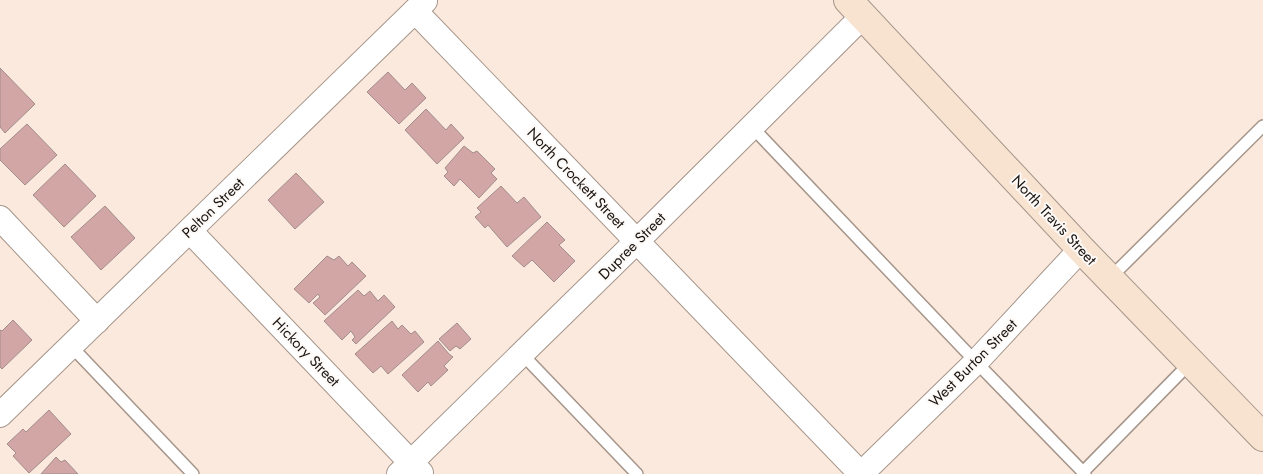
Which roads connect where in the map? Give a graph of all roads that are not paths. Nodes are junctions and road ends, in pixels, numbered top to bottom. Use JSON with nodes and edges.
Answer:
{"nodes":[{"id":1,"x":421,"y":6,"type":"edge"},
{"id":2,"x":855,"y":8,"type":"edge"},
{"id":3,"x":1263,"y":126,"type":"edge"},
{"id":4,"x":752,"y":127,"type":"junction"},
{"id":5,"x":0,"y":218,"type":"edge"},
{"id":6,"x":190,"y":231,"type":"junction"},
{"id":7,"x":637,"y":241,"type":"junction"},
{"id":8,"x":1082,"y":249,"type":"junction"},
{"id":9,"x":1110,"y":278,"type":"junction"},
{"id":10,"x":97,"y":321,"type":"junction"},
{"id":11,"x":71,"y":346,"type":"junction"},
{"id":12,"x":522,"y":354,"type":"junction"},
{"id":13,"x":976,"y":362,"type":"junction"},
{"id":14,"x":1191,"y":362,"type":"junction"},
{"id":15,"x":0,"y":415,"type":"edge"},
{"id":16,"x":1263,"y":437,"type":"edge"},
{"id":17,"x":411,"y":470,"type":"edge"},
{"id":18,"x":1084,"y":473,"type":"edge"},
{"id":19,"x":193,"y":474,"type":"edge"},
{"id":20,"x":637,"y":474,"type":"edge"},
{"id":21,"x":861,"y":474,"type":"edge"}],
"edges":[{"from":1,"to":6,"type":"street","name":"Pelton Street"},
{"from":1,"to":7,"type":"street","name":"North Crockett Street"},
{"from":2,"to":4,"type":"street","name":"Dupree Street"},
{"from":2,"to":8,"type":"main road","name":"North Travis Street"},
{"from":3,"to":9,"type":"lane"},
{"from":4,"to":7,"type":"street","name":"Dupree Street"},
{"from":4,"to":13,"type":"lane"},
{"from":5,"to":10,"type":"street"},
{"from":6,"to":10,"type":"street","name":"Pelton Street"},
{"from":6,"to":17,"type":"street","name":"Hickory Street"},
{"from":7,"to":12,"type":"street","name":"Dupree Street"},
{"from":7,"to":21,"type":"street","name":"North Crockett Street"},
{"from":8,"to":9,"type":"main road","name":"North Travis Street"},
{"from":8,"to":13,"type":"street","name":"West Burton Street"},
{"from":9,"to":14,"type":"main road","name":"North Travis Street"},
{"from":10,"to":11,"type":"street","name":"Pelton Street"},
{"from":11,"to":15,"type":"street","name":"Pelton Street"},
{"from":11,"to":19,"type":"lane"},
{"from":12,"to":17,"type":"street","name":"Dupree Street"},
{"from":12,"to":20,"type":"lane"},
{"from":13,"to":18,"type":"lane"},
{"from":13,"to":21,"type":"street","name":"West Burton Street"},
{"from":14,"to":16,"type":"main road","name":"North Travis Street"},
{"from":14,"to":18,"type":"lane"}]}
